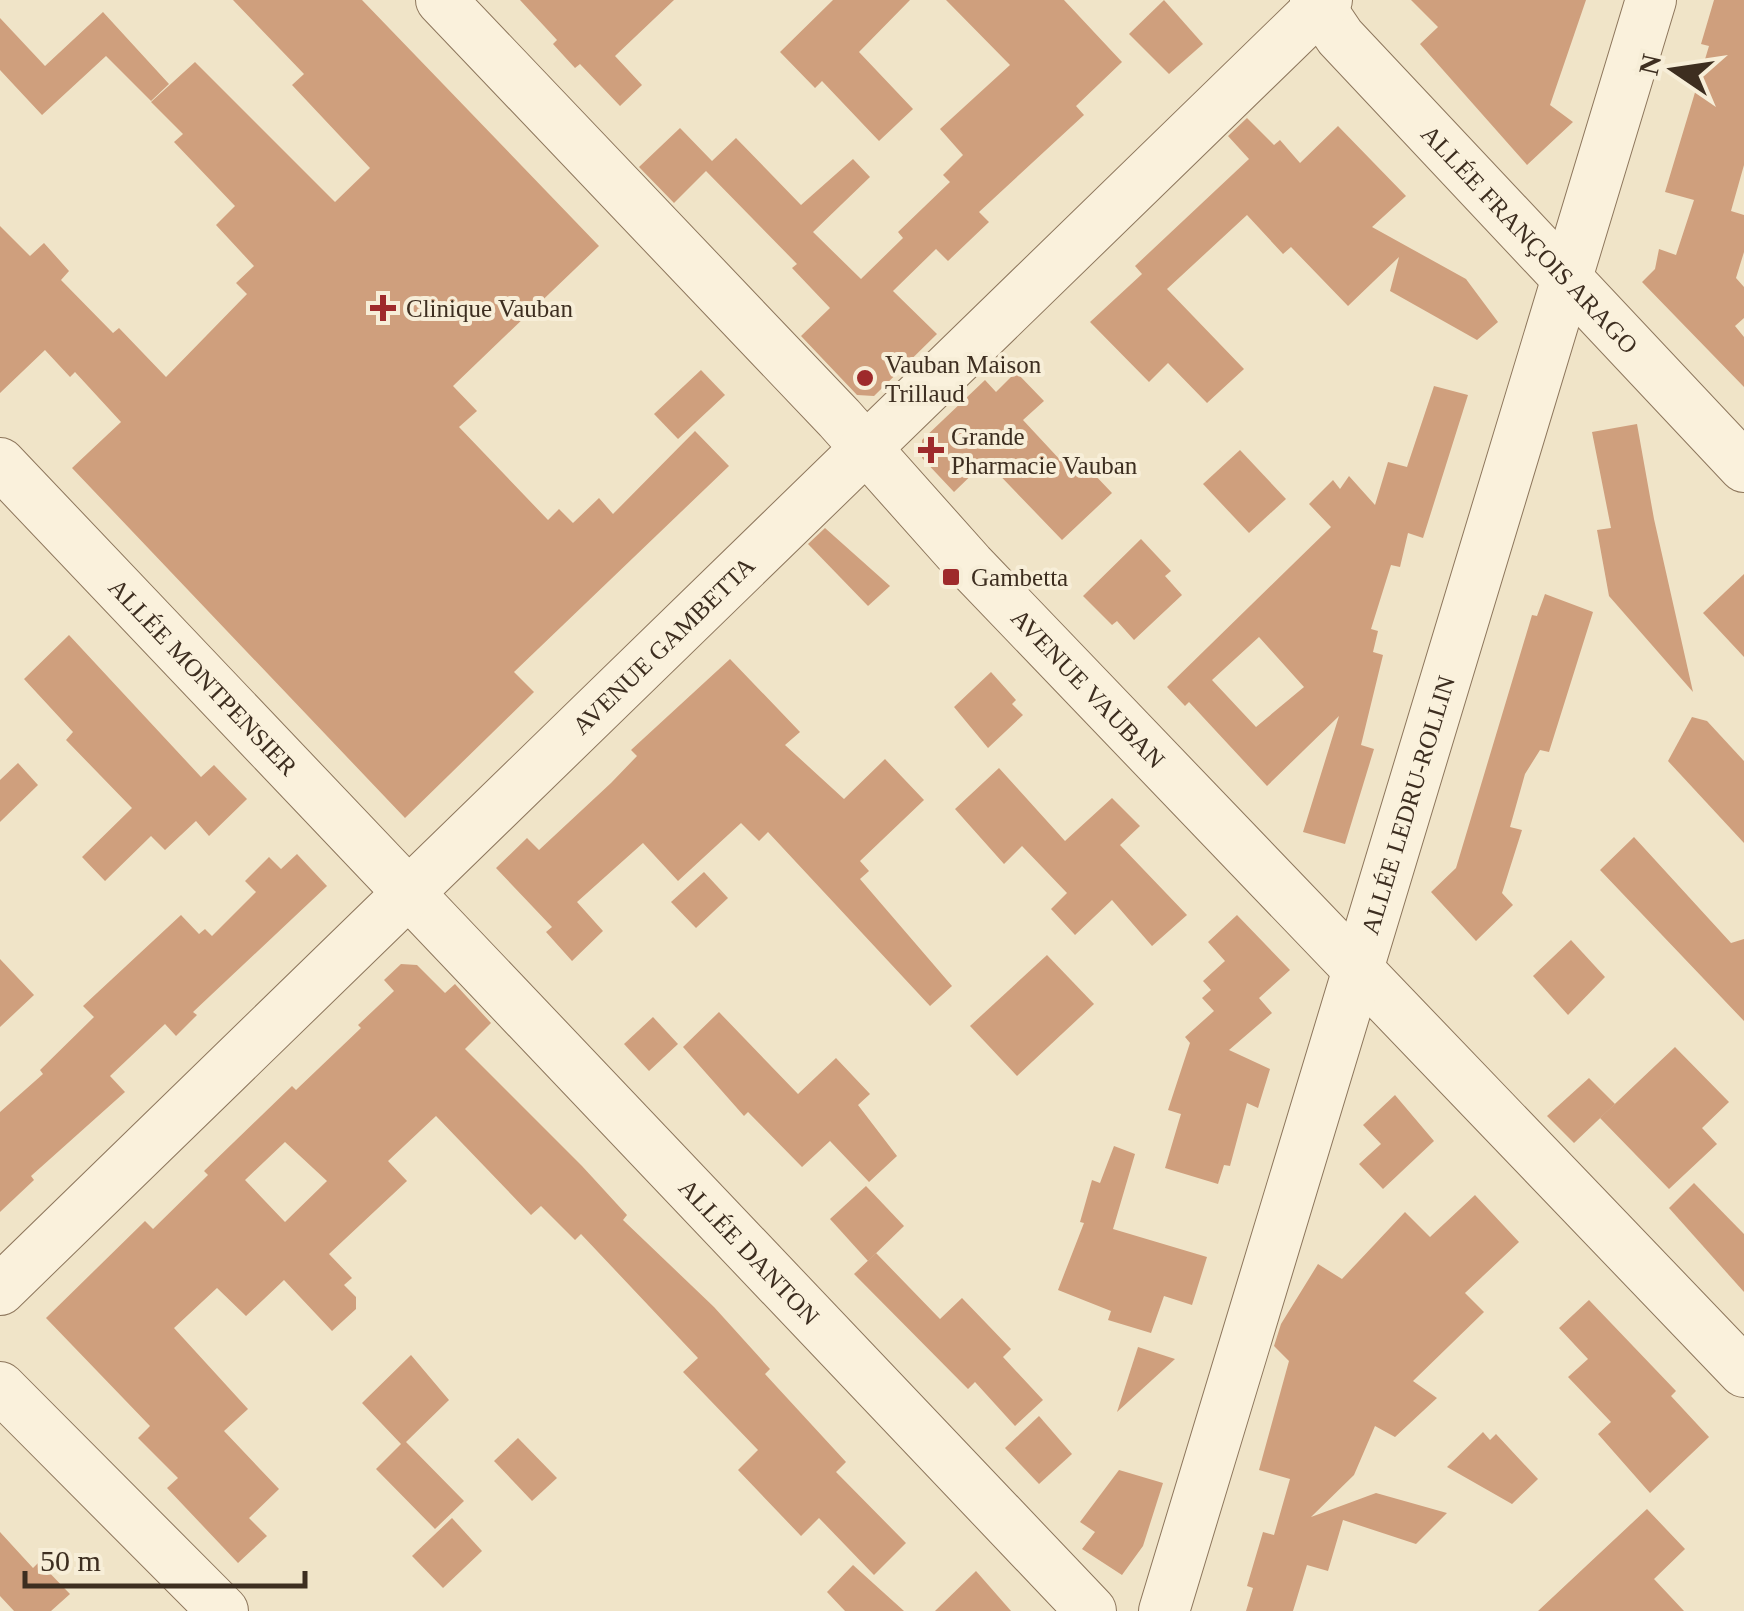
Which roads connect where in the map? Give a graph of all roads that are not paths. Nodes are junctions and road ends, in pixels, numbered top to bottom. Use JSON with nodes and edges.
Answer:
{"nodes":[{"id":1,"x":440,"y":0,"type":"edge"},
{"id":2,"x":1651,"y":0,"type":"edge"},
{"id":3,"x":1321,"y":2,"type":"edge"},
{"id":4,"x":1566,"y":280,"type":"junction"},
{"id":5,"x":866,"y":446,"type":"junction"},
{"id":6,"x":0,"y":463,"type":"edge"},
{"id":7,"x":1744,"y":466,"type":"edge"},
{"id":8,"x":408,"y":891,"type":"junction"},
{"id":9,"x":1359,"y":968,"type":"junction"},
{"id":10,"x":0,"y":1290,"type":"edge"},
{"id":11,"x":1744,"y":1372,"type":"edge"},
{"id":12,"x":0,"y":1387,"type":"edge"},
{"id":13,"x":223,"y":1611,"type":"edge"},
{"id":14,"x":1091,"y":1611,"type":"edge"},
{"id":15,"x":1164,"y":1611,"type":"edge"}],
"edges":[{"from":1,"to":5,"type":"street","name":"AVENUE VAUBAN"},
{"from":2,"to":4,"type":"street","name":"ALLÉE LEDRU-ROLLIN"},
{"from":3,"to":4,"type":"street","name":"ALLÉE FRANÇOIS ARAGO"},
{"from":3,"to":5,"type":"street","name":"AVENUE GAMBETTA"},
{"from":4,"to":7,"type":"street","name":"ALLÉE FRANÇOIS ARAGO"},
{"from":4,"to":9,"type":"street","name":"ALLÉE LEDRU-ROLLIN"},
{"from":5,"to":8,"type":"street","name":"AVENUE GAMBETTA"},
{"from":5,"to":9,"type":"street","name":"AVENUE VAUBAN"},
{"from":6,"to":8,"type":"street","name":"ALLÉE MONTPENSIER"},
{"from":8,"to":10,"type":"street","name":"AVENUE GAMBETTA"},
{"from":8,"to":14,"type":"street","name":"ALLÉE DANTON"},
{"from":9,"to":11,"type":"street","name":"AVENUE VAUBAN"},
{"from":9,"to":15,"type":"street","name":"ALLÉE LEDRU-ROLLIN"},
{"from":12,"to":13,"type":"street"}]}
